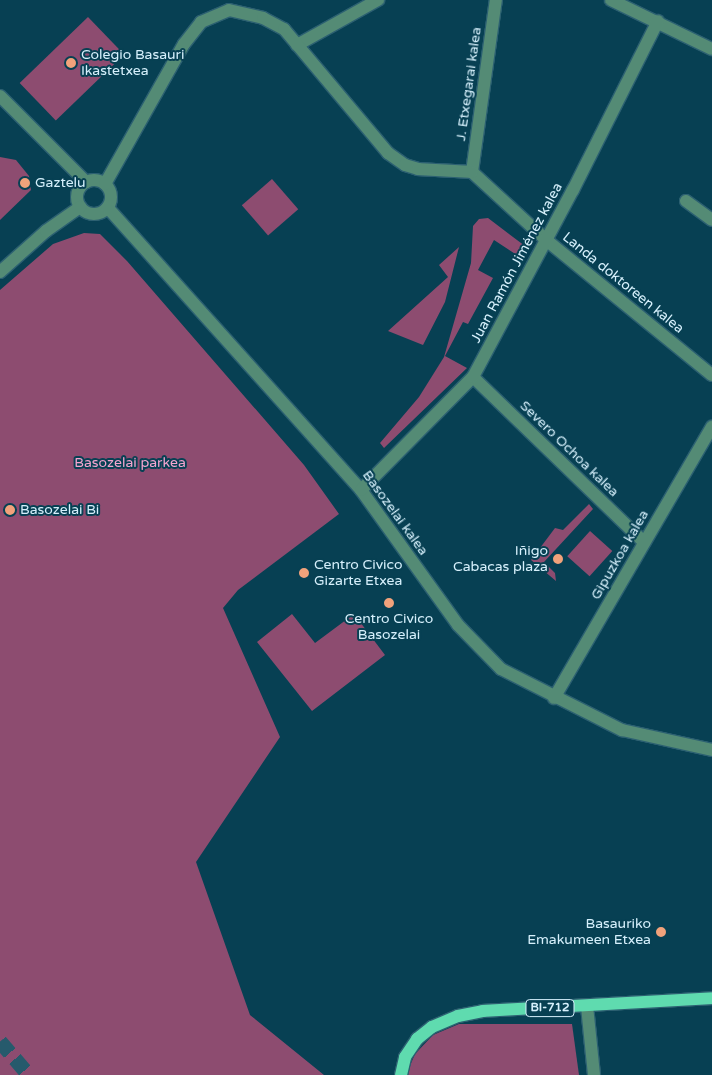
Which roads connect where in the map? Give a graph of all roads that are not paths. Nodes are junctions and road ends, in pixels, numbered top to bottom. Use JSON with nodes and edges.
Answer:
{"nodes":[{"id":1,"x":378,"y":0,"type":"edge"},
{"id":2,"x":496,"y":0,"type":"edge"},
{"id":3,"x":611,"y":0,"type":"edge"},
{"id":4,"x":362,"y":3,"type":"edge"},
{"id":5,"x":658,"y":21,"type":"junction"},
{"id":6,"x":297,"y":45,"type":"junction"},
{"id":7,"x":712,"y":49,"type":"edge"},
{"id":8,"x":0,"y":96,"type":"edge"},
{"id":9,"x":472,"y":172,"type":"junction"},
{"id":10,"x":86,"y":182,"type":"junction"},
{"id":11,"x":105,"y":184,"type":"junction"},
{"id":12,"x":686,"y":201,"type":"dead end"},
{"id":13,"x":80,"y":207,"type":"junction"},
{"id":14,"x":108,"y":208,"type":"junction"},
{"id":15,"x":712,"y":220,"type":"edge"},
{"id":16,"x":545,"y":239,"type":"junction"},
{"id":17,"x":0,"y":272,"type":"edge"},
{"id":18,"x":712,"y":375,"type":"edge"},
{"id":19,"x":473,"y":377,"type":"junction"},
{"id":20,"x":712,"y":427,"type":"edge"},
{"id":21,"x":361,"y":490,"type":"junction"},
{"id":22,"x":644,"y":542,"type":"junction"},
{"id":23,"x":554,"y":698,"type":"junction"},
{"id":24,"x":712,"y":750,"type":"edge"},
{"id":25,"x":712,"y":998,"type":"edge"},
{"id":26,"x":587,"y":1006,"type":"junction"},
{"id":27,"x":401,"y":1075,"type":"edge"},
{"id":28,"x":594,"y":1075,"type":"edge"}],
"edges":[{"from":1,"to":4,"type":"street"},
{"from":2,"to":9,"type":"street","name":"J. Etxegarai kalea"},
{"from":3,"to":5,"type":"street"},
{"from":4,"to":6,"type":"street"},
{"from":5,"to":7,"type":"street"},
{"from":5,"to":16,"type":"street","name":"Juan Ramón Jiménez kalea"},
{"from":6,"to":9,"type":"street"},
{"from":6,"to":11,"type":"street"},
{"from":8,"to":10,"type":"street"},
{"from":9,"to":16,"type":"street","name":"Landa doktoreen kalea"},
{"from":10,"to":11,"type":"street"},
{"from":10,"to":13,"type":"street"},
{"from":11,"to":14,"type":"street"},
{"from":12,"to":15,"type":"street"},
{"from":13,"to":14,"type":"street"},
{"from":13,"to":17,"type":"street"},
{"from":14,"to":21,"type":"street","name":"Basozelai kalea"},
{"from":16,"to":18,"type":"street","name":"Landa doktoreen kalea"},
{"from":16,"to":19,"type":"street","name":"Juan Ramón Jiménez kalea"},
{"from":19,"to":21,"type":"street","name":"Juan Ramón Jiménez kalea"},
{"from":19,"to":22,"type":"street","name":"Severo Ochoa kalea"},
{"from":20,"to":22,"type":"street","name":"Gipuzkoa kalea"},
{"from":21,"to":23,"type":"street","name":"Basozelai kalea"},
{"from":22,"to":23,"type":"street","name":"Gipuzkoa kalea"},
{"from":23,"to":24,"type":"street","name":"Basozelai kalea"},
{"from":25,"to":26,"type":"main road","number":"BI-712"},
{"from":26,"to":27,"type":"main road","number":"BI-712"},
{"from":26,"to":28,"type":"street"}]}
